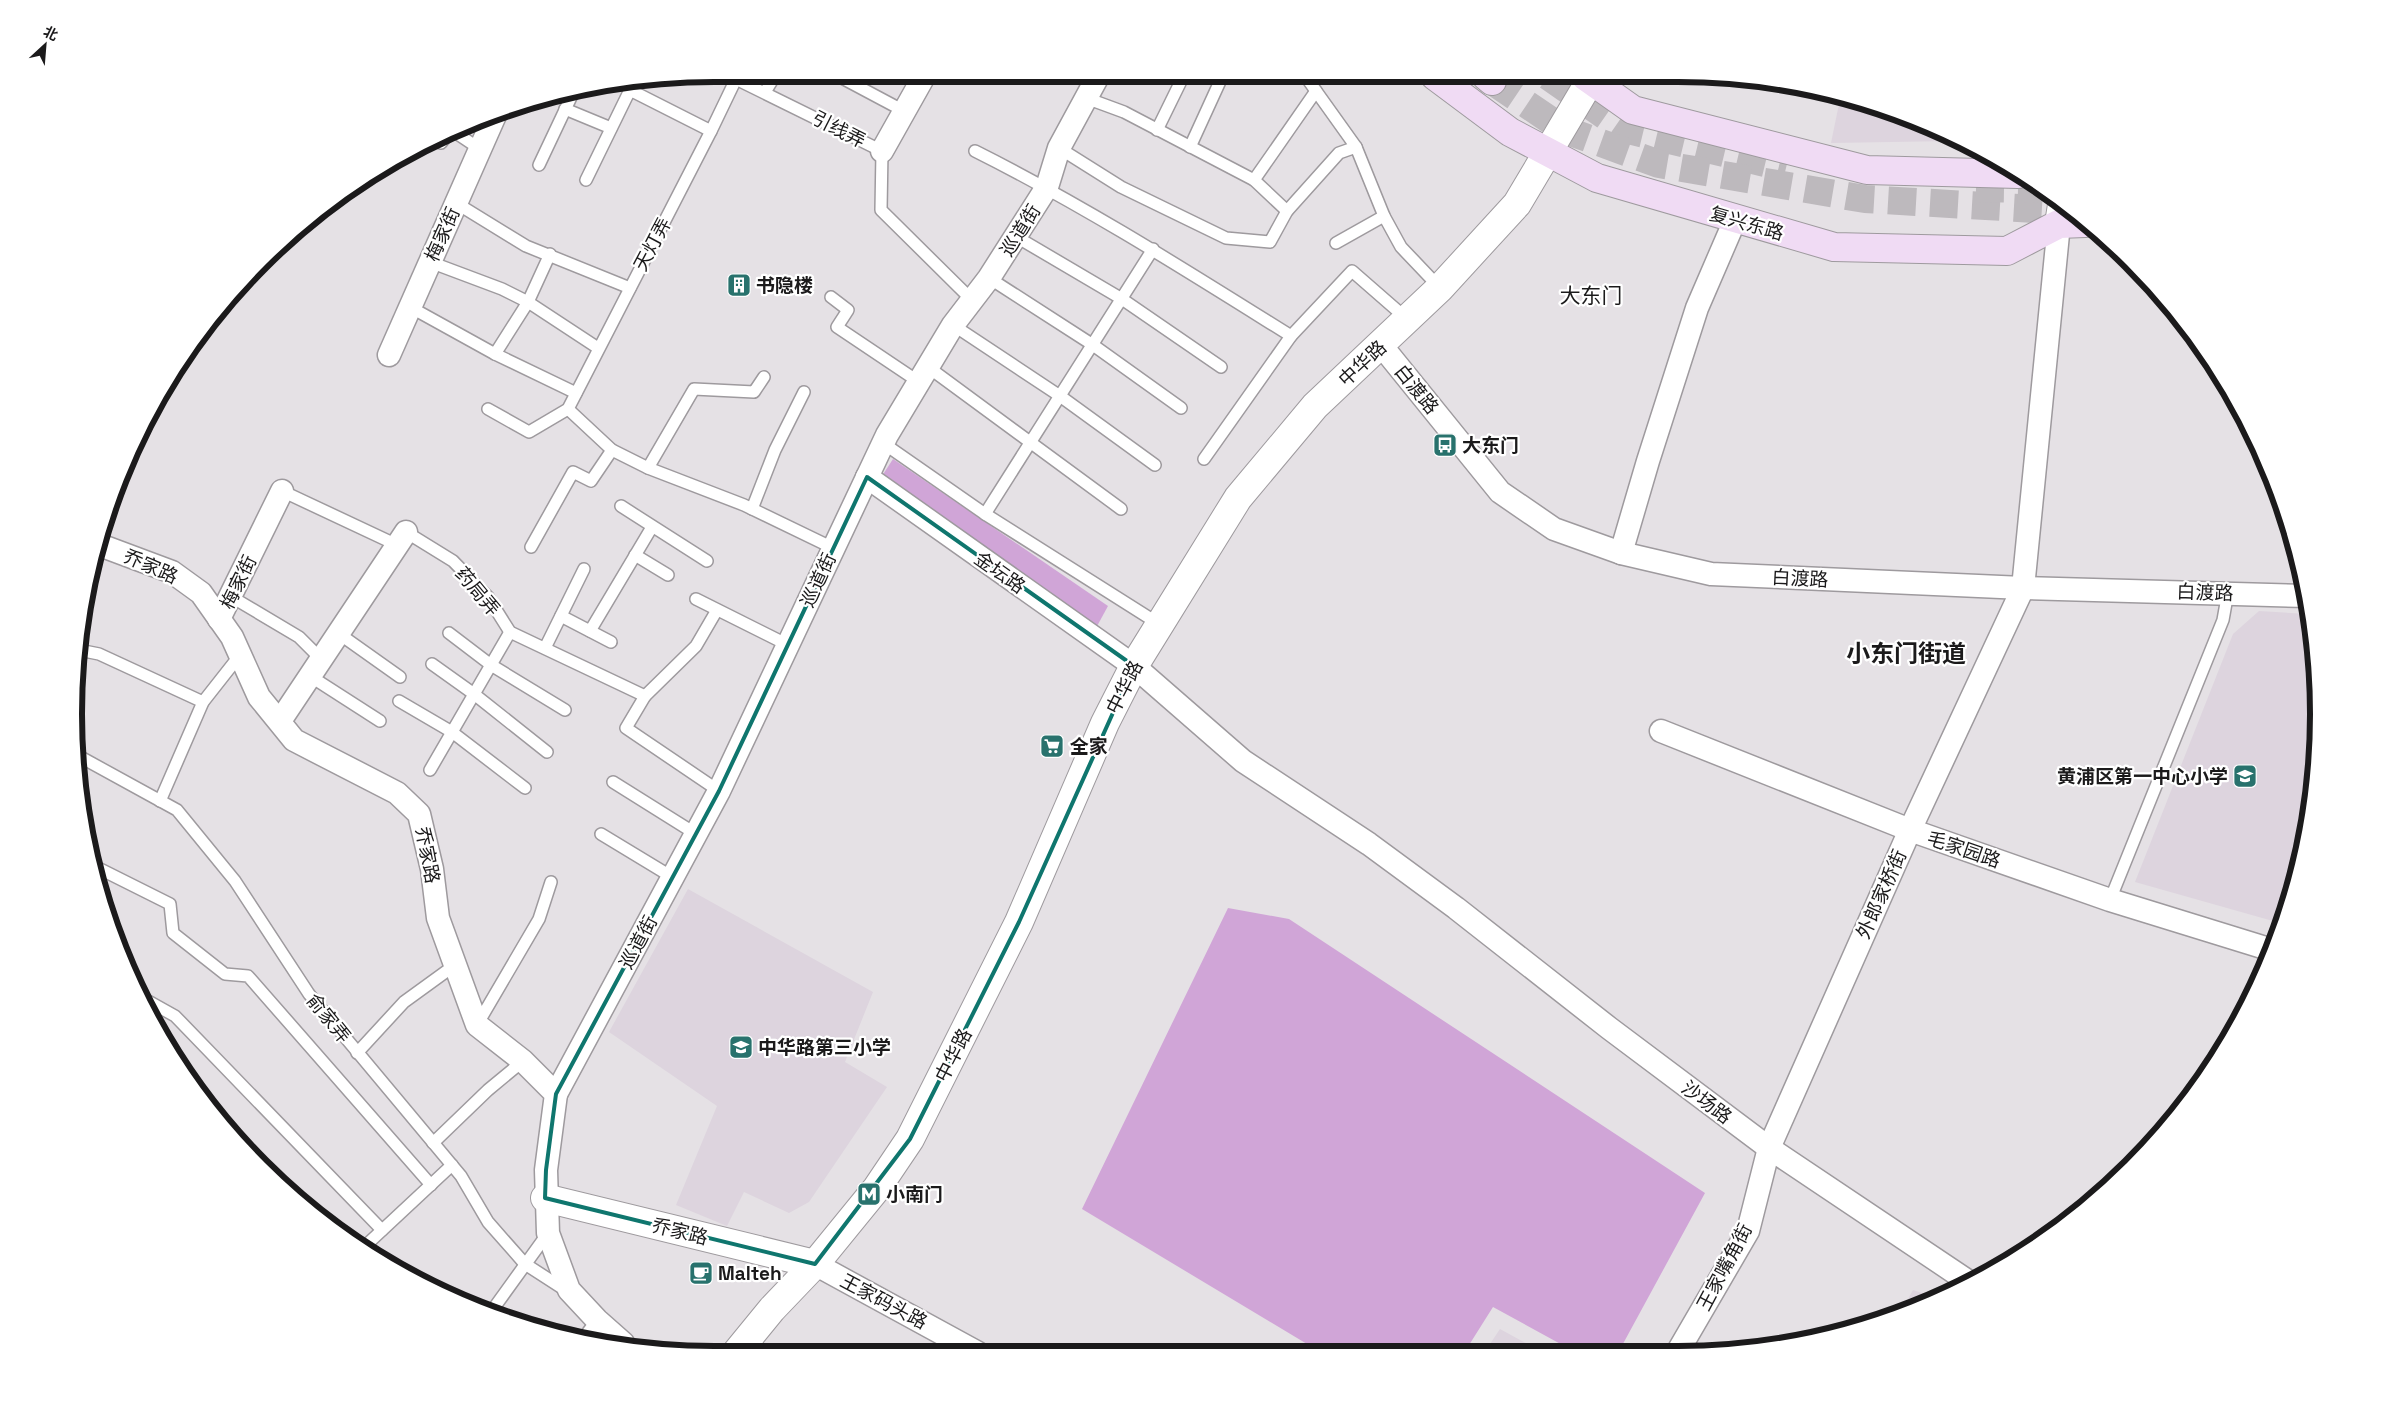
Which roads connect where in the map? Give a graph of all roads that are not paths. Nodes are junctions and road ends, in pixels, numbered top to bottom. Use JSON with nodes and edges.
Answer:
{"nodes":[{"id":1,"x":735,"y":82,"type":"edge"},
{"id":2,"x":743,"y":82,"type":"edge"},
{"id":3,"x":771,"y":82,"type":"edge"},
{"id":4,"x":850,"y":82,"type":"edge"},
{"id":5,"x":921,"y":82,"type":"edge"},
{"id":6,"x":1095,"y":82,"type":"edge"},
{"id":7,"x":1181,"y":82,"type":"edge"},
{"id":8,"x":1220,"y":82,"type":"edge"},
{"id":9,"x":1310,"y":82,"type":"edge"},
{"id":10,"x":1443,"y":82,"type":"edge"},
{"id":11,"x":1586,"y":82,"type":"edge"},
{"id":12,"x":1596,"y":82,"type":"edge"},
{"id":13,"x":1316,"y":91,"type":"junction"},
{"id":14,"x":766,"y":92,"type":"junction"},
{"id":15,"x":1086,"y":98,"type":"junction"},
{"id":16,"x":570,"y":100,"type":"edge"},
{"id":17,"x":565,"y":109,"type":"junction"},
{"id":18,"x":904,"y":111,"type":"junction"},
{"id":19,"x":491,"y":124,"type":"edge"},
{"id":20,"x":611,"y":128,"type":"junction"},
{"id":21,"x":1157,"y":130,"type":"junction"},
{"id":22,"x":712,"y":131,"type":"junction"},
{"id":23,"x":460,"y":136,"type":"edge"},
{"id":24,"x":1190,"y":147,"type":"junction"},
{"id":25,"x":1356,"y":147,"type":"junction"},
{"id":26,"x":1059,"y":148,"type":"junction"},
{"id":27,"x":480,"y":149,"type":"junction"},
{"id":28,"x":882,"y":151,"type":"junction"},
{"id":29,"x":976,"y":151,"type":"dead end"},
{"id":30,"x":1548,"y":152,"type":"junction"},
{"id":31,"x":539,"y":165,"type":"dead end"},
{"id":32,"x":2005,"y":174,"type":"edge"},
{"id":33,"x":586,"y":180,"type":"dead end"},
{"id":34,"x":1254,"y":180,"type":"junction"},
{"id":35,"x":1047,"y":187,"type":"junction"},
{"id":36,"x":456,"y":203,"type":"junction"},
{"id":37,"x":1287,"y":211,"type":"junction"},
{"id":38,"x":1384,"y":216,"type":"junction"},
{"id":39,"x":2068,"y":217,"type":"edge"},
{"id":40,"x":1735,"y":220,"type":"junction"},
{"id":41,"x":1015,"y":236,"type":"junction"},
{"id":42,"x":1336,"y":243,"type":"dead end"},
{"id":43,"x":1153,"y":249,"type":"junction"},
{"id":44,"x":550,"y":254,"type":"junction"},
{"id":45,"x":430,"y":262,"type":"junction"},
{"id":46,"x":989,"y":278,"type":"junction"},
{"id":47,"x":630,"y":288,"type":"junction"},
{"id":48,"x":1440,"y":288,"type":"junction"},
{"id":49,"x":831,"y":296,"type":"dead end"},
{"id":50,"x":1122,"y":299,"type":"junction"},
{"id":51,"x":972,"y":300,"type":"junction"},
{"id":52,"x":528,"y":302,"type":"junction"},
{"id":53,"x":410,"y":307,"type":"junction"},
{"id":54,"x":1407,"y":319,"type":"junction"},
{"id":55,"x":954,"y":324,"type":"junction"},
{"id":56,"x":1291,"y":336,"type":"junction"},
{"id":57,"x":1093,"y":345,"type":"junction"},
{"id":58,"x":1382,"y":345,"type":"junction"},
{"id":59,"x":598,"y":348,"type":"junction"},
{"id":60,"x":494,"y":354,"type":"junction"},
{"id":61,"x":389,"y":355,"type":"dead end"},
{"id":62,"x":1221,"y":367,"type":"dead end"},
{"id":63,"x":924,"y":374,"type":"junction"},
{"id":64,"x":764,"y":377,"type":"dead end"},
{"id":65,"x":804,"y":392,"type":"dead end"},
{"id":66,"x":576,"y":393,"type":"junction"},
{"id":67,"x":1060,"y":396,"type":"junction"},
{"id":68,"x":1181,"y":408,"type":"dead end"},
{"id":69,"x":488,"y":409,"type":"dead end"},
{"id":70,"x":568,"y":409,"type":"junction"},
{"id":71,"x":883,"y":443,"type":"junction"},
{"id":72,"x":1031,"y":443,"type":"junction"},
{"id":73,"x":612,"y":450,"type":"junction"},
{"id":74,"x":1204,"y":459,"type":"dead end"},
{"id":75,"x":1155,"y":465,"type":"dead end"},
{"id":76,"x":648,"y":468,"type":"junction"},
{"id":77,"x":867,"y":477,"type":"junction"},
{"id":78,"x":282,"y":492,"type":"joint"},
{"id":79,"x":621,"y":506,"type":"dead end"},
{"id":80,"x":752,"y":509,"type":"junction"},
{"id":81,"x":1121,"y":509,"type":"dead end"},
{"id":82,"x":985,"y":514,"type":"junction"},
{"id":83,"x":652,"y":527,"type":"junction"},
{"id":84,"x":402,"y":539,"type":"junction"},
{"id":85,"x":105,"y":547,"type":"edge"},
{"id":86,"x":531,"y":547,"type":"dead end"},
{"id":87,"x":833,"y":548,"type":"junction"},
{"id":88,"x":1621,"y":552,"type":"junction"},
{"id":89,"x":635,"y":555,"type":"junction"},
{"id":90,"x":707,"y":561,"type":"dead end"},
{"id":91,"x":584,"y":569,"type":"dead end"},
{"id":92,"x":668,"y":575,"type":"dead end"},
{"id":93,"x":2023,"y":588,"type":"junction"},
{"id":94,"x":2228,"y":592,"type":"junction"},
{"id":95,"x":230,"y":596,"type":"junction"},
{"id":96,"x":2298,"y":596,"type":"edge"},
{"id":97,"x":696,"y":599,"type":"dead end"},
{"id":98,"x":717,"y":610,"type":"junction"},
{"id":99,"x":561,"y":616,"type":"junction"},
{"id":100,"x":220,"y":619,"type":"junction"},
{"id":101,"x":1159,"y":624,"type":"junction"},
{"id":102,"x":590,"y":631,"type":"junction"},
{"id":103,"x":510,"y":632,"type":"junction"},
{"id":104,"x":338,"y":633,"type":"junction"},
{"id":105,"x":449,"y":633,"type":"dead end"},
{"id":106,"x":611,"y":642,"type":"dead end"},
{"id":107,"x":788,"y":645,"type":"junction"},
{"id":108,"x":545,"y":648,"type":"junction"},
{"id":109,"x":86,"y":652,"type":"edge"},
{"id":110,"x":240,"y":655,"type":"junction"},
{"id":111,"x":432,"y":664,"type":"dead end"},
{"id":112,"x":491,"y":665,"type":"junction"},
{"id":113,"x":1134,"y":666,"type":"junction"},
{"id":114,"x":316,"y":667,"type":"junction"},
{"id":115,"x":400,"y":676,"type":"dead end"},
{"id":116,"x":474,"y":694,"type":"junction"},
{"id":117,"x":645,"y":696,"type":"junction"},
{"id":118,"x":399,"y":701,"type":"dead end"},
{"id":119,"x":203,"y":702,"type":"junction"},
{"id":120,"x":565,"y":710,"type":"dead end"},
{"id":121,"x":380,"y":721,"type":"dead end"},
{"id":122,"x":280,"y":722,"type":"junction"},
{"id":123,"x":1661,"y":731,"type":"dead end"},
{"id":124,"x":452,"y":732,"type":"junction"},
{"id":125,"x":547,"y":752,"type":"dead end"},
{"id":126,"x":84,"y":759,"type":"edge"},
{"id":127,"x":430,"y":770,"type":"dead end"},
{"id":128,"x":613,"y":782,"type":"dead end"},
{"id":129,"x":525,"y":788,"type":"dead end"},
{"id":130,"x":719,"y":791,"type":"junction"},
{"id":131,"x":160,"y":801,"type":"junction"},
{"id":132,"x":1910,"y":830,"type":"junction"},
{"id":133,"x":601,"y":834,"type":"dead end"},
{"id":134,"x":696,"y":834,"type":"junction"},
{"id":135,"x":102,"y":870,"type":"edge"},
{"id":136,"x":672,"y":877,"type":"junction"},
{"id":137,"x":551,"y":882,"type":"dead end"},
{"id":138,"x":2110,"y":900,"type":"junction"},
{"id":139,"x":1456,"y":908,"type":"joint"},
{"id":140,"x":2264,"y":948,"type":"edge"},
{"id":141,"x":454,"y":965,"type":"junction"},
{"id":142,"x":154,"y":1004,"type":"edge"},
{"id":143,"x":477,"y":1025,"type":"junction"},
{"id":144,"x":357,"y":1053,"type":"junction"},
{"id":145,"x":523,"y":1061,"type":"junction"},
{"id":146,"x":556,"y":1094,"type":"junction"},
{"id":147,"x":433,"y":1143,"type":"junction"},
{"id":148,"x":1769,"y":1148,"type":"junction"},
{"id":149,"x":452,"y":1165,"type":"junction"},
{"id":150,"x":431,"y":1185,"type":"junction"},
{"id":151,"x":545,"y":1198,"type":"junction"},
{"id":152,"x":382,"y":1230,"type":"junction"},
{"id":153,"x":548,"y":1232,"type":"junction"},
{"id":154,"x":368,"y":1242,"type":"edge"},
{"id":155,"x":525,"y":1264,"type":"junction"},
{"id":156,"x":815,"y":1264,"type":"junction"},
{"id":157,"x":1962,"y":1278,"type":"edge"},
{"id":158,"x":575,"y":1296,"type":"junction"},
{"id":159,"x":495,"y":1306,"type":"edge"},
{"id":160,"x":591,"y":1328,"type":"edge"},
{"id":161,"x":608,"y":1336,"type":"edge"},
{"id":162,"x":742,"y":1346,"type":"edge"},
{"id":163,"x":965,"y":1346,"type":"edge"},
{"id":164,"x":1681,"y":1346,"type":"edge"}],
"edges":[{"from":1,"to":22,"type":"lane","name":"天灯弄"},
{"from":2,"to":14,"type":"lane","name":"引线弄"},
{"from":3,"to":14,"type":"lane"},
{"from":4,"to":18,"type":"lane"},
{"from":5,"to":18,"type":"street"},
{"from":6,"to":15,"type":"street","name":"巡道街"},
{"from":7,"to":21,"type":"lane"},
{"from":8,"to":24,"type":"lane"},
{"from":9,"to":13,"type":"lane"},
{"from":10,"to":30,"type":"main road","name":"复兴东路"},
{"from":11,"to":30,"type":"street","name":"中华路"},
{"from":12,"to":32,"type":"main road"},
{"from":13,"to":25,"type":"lane"},
{"from":13,"to":34,"type":"lane"},
{"from":14,"to":28,"type":"lane","name":"引线弄"},
{"from":15,"to":21,"type":"lane"},
{"from":15,"to":26,"type":"street","name":"巡道街"},
{"from":16,"to":17,"type":"lane"},
{"from":17,"to":20,"type":"lane"},
{"from":17,"to":31,"type":"lane"},
{"from":18,"to":28,"type":"street"},
{"from":19,"to":27,"type":"street","name":"梅家街"},
{"from":20,"to":22,"type":"lane"},
{"from":20,"to":33,"type":"lane"},
{"from":21,"to":24,"type":"lane"},
{"from":22,"to":47,"type":"lane","name":"天灯弄"},
{"from":23,"to":27,"type":"lane"},
{"from":24,"to":34,"type":"lane"},
{"from":25,"to":37,"type":"lane"},
{"from":25,"to":38,"type":"lane"},
{"from":26,"to":35,"type":"street","name":"巡道街"},
{"from":26,"to":37,"type":"lane"},
{"from":27,"to":36,"type":"street","name":"梅家街"},
{"from":28,"to":51,"type":"lane","name":"引线弄"},
{"from":29,"to":35,"type":"lane"},
{"from":30,"to":40,"type":"main road","name":"复兴东路"},
{"from":30,"to":48,"type":"street","name":"中华路"},
{"from":34,"to":37,"type":"lane"},
{"from":35,"to":41,"type":"street","name":"巡道街"},
{"from":35,"to":43,"type":"lane"},
{"from":36,"to":44,"type":"lane"},
{"from":36,"to":45,"type":"street","name":"梅家街"},
{"from":38,"to":42,"type":"lane"},
{"from":38,"to":48,"type":"lane"},
{"from":39,"to":40,"type":"main road","name":"复兴东路"},
{"from":39,"to":93,"type":"street","name":"外郎家桥街"},
{"from":40,"to":88,"type":"street"},
{"from":41,"to":46,"type":"street","name":"巡道街"},
{"from":41,"to":50,"type":"lane"},
{"from":43,"to":50,"type":"lane"},
{"from":43,"to":56,"type":"lane"},
{"from":44,"to":47,"type":"lane"},
{"from":44,"to":52,"type":"lane"},
{"from":45,"to":52,"type":"lane"},
{"from":45,"to":53,"type":"street","name":"梅家街"},
{"from":46,"to":51,"type":"street","name":"巡道街"},
{"from":46,"to":57,"type":"lane"},
{"from":47,"to":59,"type":"lane","name":"天灯弄"},
{"from":48,"to":54,"type":"street","name":"中华路"},
{"from":49,"to":63,"type":"lane"},
{"from":50,"to":57,"type":"lane"},
{"from":50,"to":62,"type":"lane"},
{"from":51,"to":55,"type":"street","name":"巡道街"},
{"from":52,"to":59,"type":"lane"},
{"from":52,"to":60,"type":"lane"},
{"from":53,"to":60,"type":"lane"},
{"from":53,"to":61,"type":"street","name":"梅家街"},
{"from":54,"to":56,"type":"lane"},
{"from":54,"to":58,"type":"street","name":"中华路"},
{"from":55,"to":63,"type":"street","name":"巡道街"},
{"from":55,"to":67,"type":"lane"},
{"from":56,"to":74,"type":"lane"},
{"from":57,"to":67,"type":"lane"},
{"from":57,"to":68,"type":"lane"},
{"from":58,"to":88,"type":"street","name":"白渡路"},
{"from":58,"to":101,"type":"street","name":"中华路"},
{"from":59,"to":66,"type":"lane","name":"天灯弄"},
{"from":60,"to":66,"type":"lane"},
{"from":63,"to":71,"type":"street","name":"巡道街"},
{"from":63,"to":72,"type":"lane"},
{"from":64,"to":76,"type":"lane"},
{"from":65,"to":80,"type":"lane"},
{"from":66,"to":70,"type":"lane","name":"天灯弄"},
{"from":67,"to":72,"type":"lane"},
{"from":67,"to":75,"type":"lane"},
{"from":69,"to":70,"type":"lane"},
{"from":70,"to":73,"type":"lane"},
{"from":71,"to":77,"type":"street","name":"巡道街"},
{"from":71,"to":82,"type":"lane"},
{"from":72,"to":81,"type":"lane"},
{"from":72,"to":82,"type":"lane"},
{"from":73,"to":76,"type":"lane"},
{"from":73,"to":86,"type":"lane"},
{"from":76,"to":80,"type":"lane"},
{"from":77,"to":87,"type":"street","name":"巡道街"},
{"from":77,"to":113,"type":"street","name":"金坛路"},
{"from":78,"to":84,"type":"lane","name":"药局弄"},
{"from":78,"to":95,"type":"street","name":"梅家街"},
{"from":79,"to":83,"type":"lane"},
{"from":80,"to":87,"type":"lane"},
{"from":82,"to":101,"type":"lane"},
{"from":83,"to":89,"type":"lane"},
{"from":83,"to":90,"type":"lane"},
{"from":84,"to":103,"type":"lane","name":"药局弄"},
{"from":84,"to":104,"type":"street"},
{"from":85,"to":100,"type":"street","name":"乔家路"},
{"from":87,"to":107,"type":"street","name":"巡道街"},
{"from":88,"to":93,"type":"street","name":"白渡路"},
{"from":89,"to":92,"type":"lane"},
{"from":89,"to":102,"type":"lane"},
{"from":91,"to":99,"type":"lane"},
{"from":93,"to":94,"type":"street","name":"白渡路"},
{"from":93,"to":132,"type":"street","name":"外郎家桥街"},
{"from":94,"to":96,"type":"street","name":"白渡路"},
{"from":94,"to":138,"type":"lane"},
{"from":95,"to":100,"type":"street","name":"梅家街"},
{"from":95,"to":114,"type":"lane"},
{"from":97,"to":98,"type":"lane"},
{"from":98,"to":107,"type":"lane"},
{"from":98,"to":117,"type":"lane"},
{"from":99,"to":102,"type":"lane"},
{"from":99,"to":108,"type":"lane"},
{"from":100,"to":110,"type":"street","name":"乔家路"},
{"from":101,"to":113,"type":"street","name":"中华路"},
{"from":102,"to":106,"type":"lane"},
{"from":103,"to":108,"type":"lane","name":"药局弄"},
{"from":103,"to":112,"type":"lane"},
{"from":104,"to":114,"type":"street"},
{"from":104,"to":115,"type":"lane"},
{"from":105,"to":112,"type":"lane"},
{"from":107,"to":130,"type":"street","name":"巡道街"},
{"from":108,"to":117,"type":"lane","name":"药局弄"},
{"from":109,"to":119,"type":"lane"},
{"from":110,"to":119,"type":"lane"},
{"from":110,"to":122,"type":"street","name":"乔家路"},
{"from":111,"to":116,"type":"lane"},
{"from":112,"to":116,"type":"lane"},
{"from":112,"to":120,"type":"lane"},
{"from":113,"to":139,"type":"street","name":"金坛路"},
{"from":113,"to":156,"type":"street","name":"中华路"},
{"from":114,"to":121,"type":"lane"},
{"from":114,"to":122,"type":"street"},
{"from":116,"to":124,"type":"lane"},
{"from":116,"to":125,"type":"lane"},
{"from":117,"to":130,"type":"lane"},
{"from":118,"to":124,"type":"lane"},
{"from":119,"to":131,"type":"lane"},
{"from":122,"to":141,"type":"street","name":"乔家路"},
{"from":123,"to":132,"type":"street","name":"毛家园路"},
{"from":124,"to":127,"type":"lane"},
{"from":124,"to":129,"type":"lane"},
{"from":126,"to":131,"type":"lane","name":"俞家弄"},
{"from":128,"to":134,"type":"lane"},
{"from":130,"to":134,"type":"street","name":"巡道街"},
{"from":131,"to":144,"type":"lane","name":"俞家弄"},
{"from":132,"to":138,"type":"street","name":"毛家园路"},
{"from":132,"to":148,"type":"street","name":"外郎家桥街"},
{"from":133,"to":136,"type":"lane"},
{"from":134,"to":136,"type":"street","name":"巡道街"},
{"from":135,"to":150,"type":"lane"},
{"from":136,"to":146,"type":"street","name":"巡道街"},
{"from":137,"to":143,"type":"lane"},
{"from":138,"to":140,"type":"street","name":"毛家园路"},
{"from":139,"to":148,"type":"street","name":"沙场路"},
{"from":141,"to":143,"type":"street","name":"乔家路"},
{"from":141,"to":144,"type":"lane"},
{"from":142,"to":152,"type":"lane"},
{"from":143,"to":145,"type":"street"},
{"from":144,"to":147,"type":"lane","name":"俞家弄"},
{"from":145,"to":146,"type":"street"},
{"from":145,"to":147,"type":"lane"},
{"from":146,"to":151,"type":"street"},
{"from":147,"to":149,"type":"lane","name":"俞家弄"},
{"from":148,"to":157,"type":"street","name":"沙场路"},
{"from":148,"to":164,"type":"street","name":"王家嘴角街"},
{"from":149,"to":150,"type":"lane"},
{"from":149,"to":155,"type":"lane","name":"俞家弄"},
{"from":150,"to":152,"type":"lane"},
{"from":151,"to":153,"type":"street"},
{"from":151,"to":156,"type":"street","name":"乔家路"},
{"from":152,"to":154,"type":"lane"},
{"from":153,"to":155,"type":"lane"},
{"from":153,"to":158,"type":"street"},
{"from":155,"to":158,"type":"lane","name":"俞家弄"},
{"from":155,"to":159,"type":"lane"},
{"from":156,"to":162,"type":"street","name":"中华路"},
{"from":156,"to":163,"type":"street","name":"王家码头路"},
{"from":158,"to":160,"type":"street"},
{"from":160,"to":161,"type":"street"}]}
